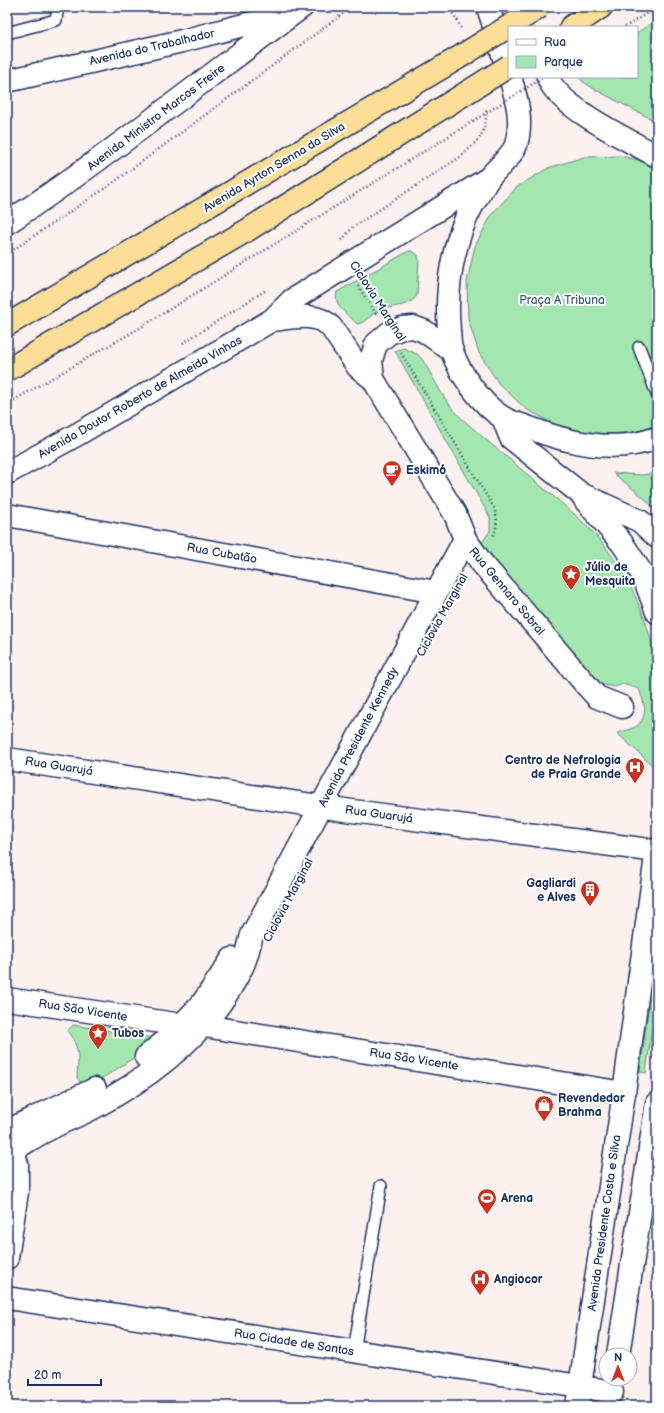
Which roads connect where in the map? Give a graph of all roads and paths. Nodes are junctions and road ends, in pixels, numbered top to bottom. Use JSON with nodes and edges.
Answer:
{"nodes":[{"id":1,"x":58,"y":7,"type":"edge"},
{"id":2,"x":352,"y":7,"type":"edge"},
{"id":3,"x":448,"y":7,"type":"edge"},
{"id":4,"x":488,"y":7,"type":"edge"},
{"id":5,"x":529,"y":7,"type":"edge"},
{"id":6,"x":540,"y":7,"type":"edge"},
{"id":7,"x":601,"y":7,"type":"edge"},
{"id":8,"x":657,"y":7,"type":"edge"},
{"id":9,"x":297,"y":9,"type":"edge"},
{"id":10,"x":509,"y":26,"type":"edge"},
{"id":11,"x":535,"y":26,"type":"edge"},
{"id":12,"x":572,"y":26,"type":"edge"},
{"id":13,"x":627,"y":26,"type":"edge"},
{"id":14,"x":508,"y":27,"type":"edge"},
{"id":15,"x":7,"y":33,"type":"edge"},
{"id":16,"x":463,"y":35,"type":"dead end"},
{"id":17,"x":508,"y":67,"type":"edge"},
{"id":18,"x":508,"y":71,"type":"edge"},
{"id":19,"x":510,"y":78,"type":"edge"},
{"id":20,"x":542,"y":78,"type":"edge"},
{"id":21,"x":548,"y":78,"type":"edge"},
{"id":22,"x":7,"y":81,"type":"edge"},
{"id":23,"x":486,"y":105,"type":"dead end"},
{"id":24,"x":657,"y":156,"type":"edge"},
{"id":25,"x":489,"y":178,"type":"junction"},
{"id":26,"x":7,"y":223,"type":"edge"},
{"id":27,"x":7,"y":254,"type":"edge"},
{"id":28,"x":346,"y":267,"type":"junction"},
{"id":29,"x":272,"y":320,"type":"junction"},
{"id":30,"x":7,"y":325,"type":"edge"},
{"id":31,"x":389,"y":333,"type":"junction"},
{"id":32,"x":639,"y":347,"type":"dead end"},
{"id":33,"x":451,"y":350,"type":"junction"},
{"id":34,"x":7,"y":370,"type":"edge"},
{"id":35,"x":372,"y":379,"type":"junction"},
{"id":36,"x":657,"y":394,"type":"edge"},
{"id":37,"x":7,"y":404,"type":"edge"},
{"id":38,"x":503,"y":418,"type":"junction"},
{"id":39,"x":657,"y":438,"type":"edge"},
{"id":40,"x":7,"y":473,"type":"edge"},
{"id":41,"x":581,"y":494,"type":"junction"},
{"id":42,"x":7,"y":515,"type":"edge"},
{"id":43,"x":657,"y":537,"type":"edge"},
{"id":44,"x":464,"y":539,"type":"junction"},
{"id":45,"x":481,"y":562,"type":"junction"},
{"id":46,"x":436,"y":592,"type":"junction"},
{"id":47,"x":657,"y":612,"type":"edge"},
{"id":48,"x":622,"y":707,"type":"dead end"},
{"id":49,"x":7,"y":758,"type":"edge"},
{"id":50,"x":321,"y":806,"type":"junction"},
{"id":51,"x":657,"y":850,"type":"edge"},
{"id":52,"x":252,"y":935,"type":"junction"},
{"id":53,"x":7,"y":999,"type":"edge"},
{"id":54,"x":182,"y":1025,"type":"junction"},
{"id":55,"x":204,"y":1026,"type":"junction"},
{"id":56,"x":624,"y":1093,"type":"junction"},
{"id":57,"x":657,"y":1104,"type":"edge"},
{"id":58,"x":9,"y":1141,"type":"edge"},
{"id":59,"x":381,"y":1186,"type":"dead end"},
{"id":60,"x":7,"y":1258,"type":"edge"},
{"id":61,"x":7,"y":1298,"type":"edge"},
{"id":62,"x":619,"y":1347,"type":"edge"},
{"id":63,"x":354,"y":1351,"type":"junction"},
{"id":64,"x":612,"y":1392,"type":"edge"},
{"id":65,"x":579,"y":1396,"type":"edge"}],
"edges":[{"from":1,"to":15,"type":"lane"},
{"from":2,"to":27,"type":"path"},
{"from":3,"to":16,"type":"path"},
{"from":4,"to":18,"type":"main road"},
{"from":5,"to":11,"type":"main road"},
{"from":6,"to":10,"type":"highway","name":"Avenida Ayrton Senna da Silva","bridge":true},
{"from":7,"to":12,"type":"highway"},
{"from":8,"to":13,"type":"path"},
{"from":9,"to":22,"type":"main road","name":"Avenida do Trabalhador"},
{"from":9,"to":26,"type":"main road","name":"Avenida Ministro Marcos Freire"},
{"from":14,"to":30,"type":"highway","name":"Avenida Ayrton Senna da Silva","bridge":true},
{"from":17,"to":34,"type":"highway","bridge":true},
{"from":19,"to":25,"type":"main road"},
{"from":20,"to":37,"type":"path","bridge":true},
{"from":21,"to":24,"type":"main road"},
{"from":23,"to":28,"type":"path","name":"Ciclovia Marginal"},
{"from":25,"to":28,"type":"main road"},
{"from":25,"to":33,"type":"main road"},
{"from":28,"to":29,"type":"main road"},
{"from":28,"to":31,"type":"path","name":"Ciclovia Marginal"},
{"from":29,"to":35,"type":"main road","name":"Rua Gennaro Sobral"},
{"from":29,"to":40,"type":"main road","name":"Avenida Doutor Roberto de Almeida Vinhas"},
{"from":31,"to":33,"type":"main road"},
{"from":31,"to":35,"type":"main road"},
{"from":31,"to":45,"type":"path","name":"Ciclovia Marginal"},
{"from":32,"to":36,"type":"lane"},
{"from":33,"to":38,"type":"main road"},
{"from":35,"to":44,"type":"main road","name":"Rua Gennaro Sobral"},
{"from":38,"to":39,"type":"main road"},
{"from":38,"to":41,"type":"main road"},
{"from":41,"to":43,"type":"main road"},
{"from":41,"to":47,"type":"main road"},
{"from":42,"to":46,"type":"main road","name":"Rua Cubatão"},
{"from":44,"to":45,"type":"main road","name":"Rua Gennaro Sobral"},
{"from":44,"to":46,"type":"main road","name":"Avenida Presidente Kennedy"},
{"from":45,"to":48,"type":"main road","name":"Rua Gennaro Sobral"},
{"from":46,"to":50,"type":"main road","name":"Avenida Presidente Kennedy"},
{"from":49,"to":50,"type":"main road","name":"Rua Guarujá"},
{"from":50,"to":51,"type":"main road","name":"Rua Guarujá"},
{"from":50,"to":52,"type":"main road","name":"Avenida Presidente Kennedy"},
{"from":51,"to":56,"type":"main road","name":"Avenida Presidente Costa e Silva"},
{"from":52,"to":54,"type":"main road","name":"Avenida Presidente Kennedy"},
{"from":52,"to":55,"type":"main road","name":"Avenida Presidente Kennedy"},
{"from":53,"to":54,"type":"main road","name":"Rua São Vicente"},
{"from":54,"to":58,"type":"main road","name":"Avenida Presidente Kennedy"},
{"from":55,"to":56,"type":"main road","name":"Rua São Vicente"},
{"from":55,"to":58,"type":"main road","name":"Avenida Presidente Kennedy"},
{"from":56,"to":65,"type":"main road","name":"Avenida Presidente Costa e Silva"},
{"from":57,"to":62,"type":"main road"},
{"from":58,"to":60,"type":"main road"},
{"from":59,"to":63,"type":"lane"},
{"from":61,"to":63,"type":"main road","name":"Rua Cidade de Santos"},
{"from":63,"to":65,"type":"main road","name":"Rua Cidade de Santos"},
{"from":64,"to":65,"type":"main road","name":"Rua Cidade de Santos"}]}
